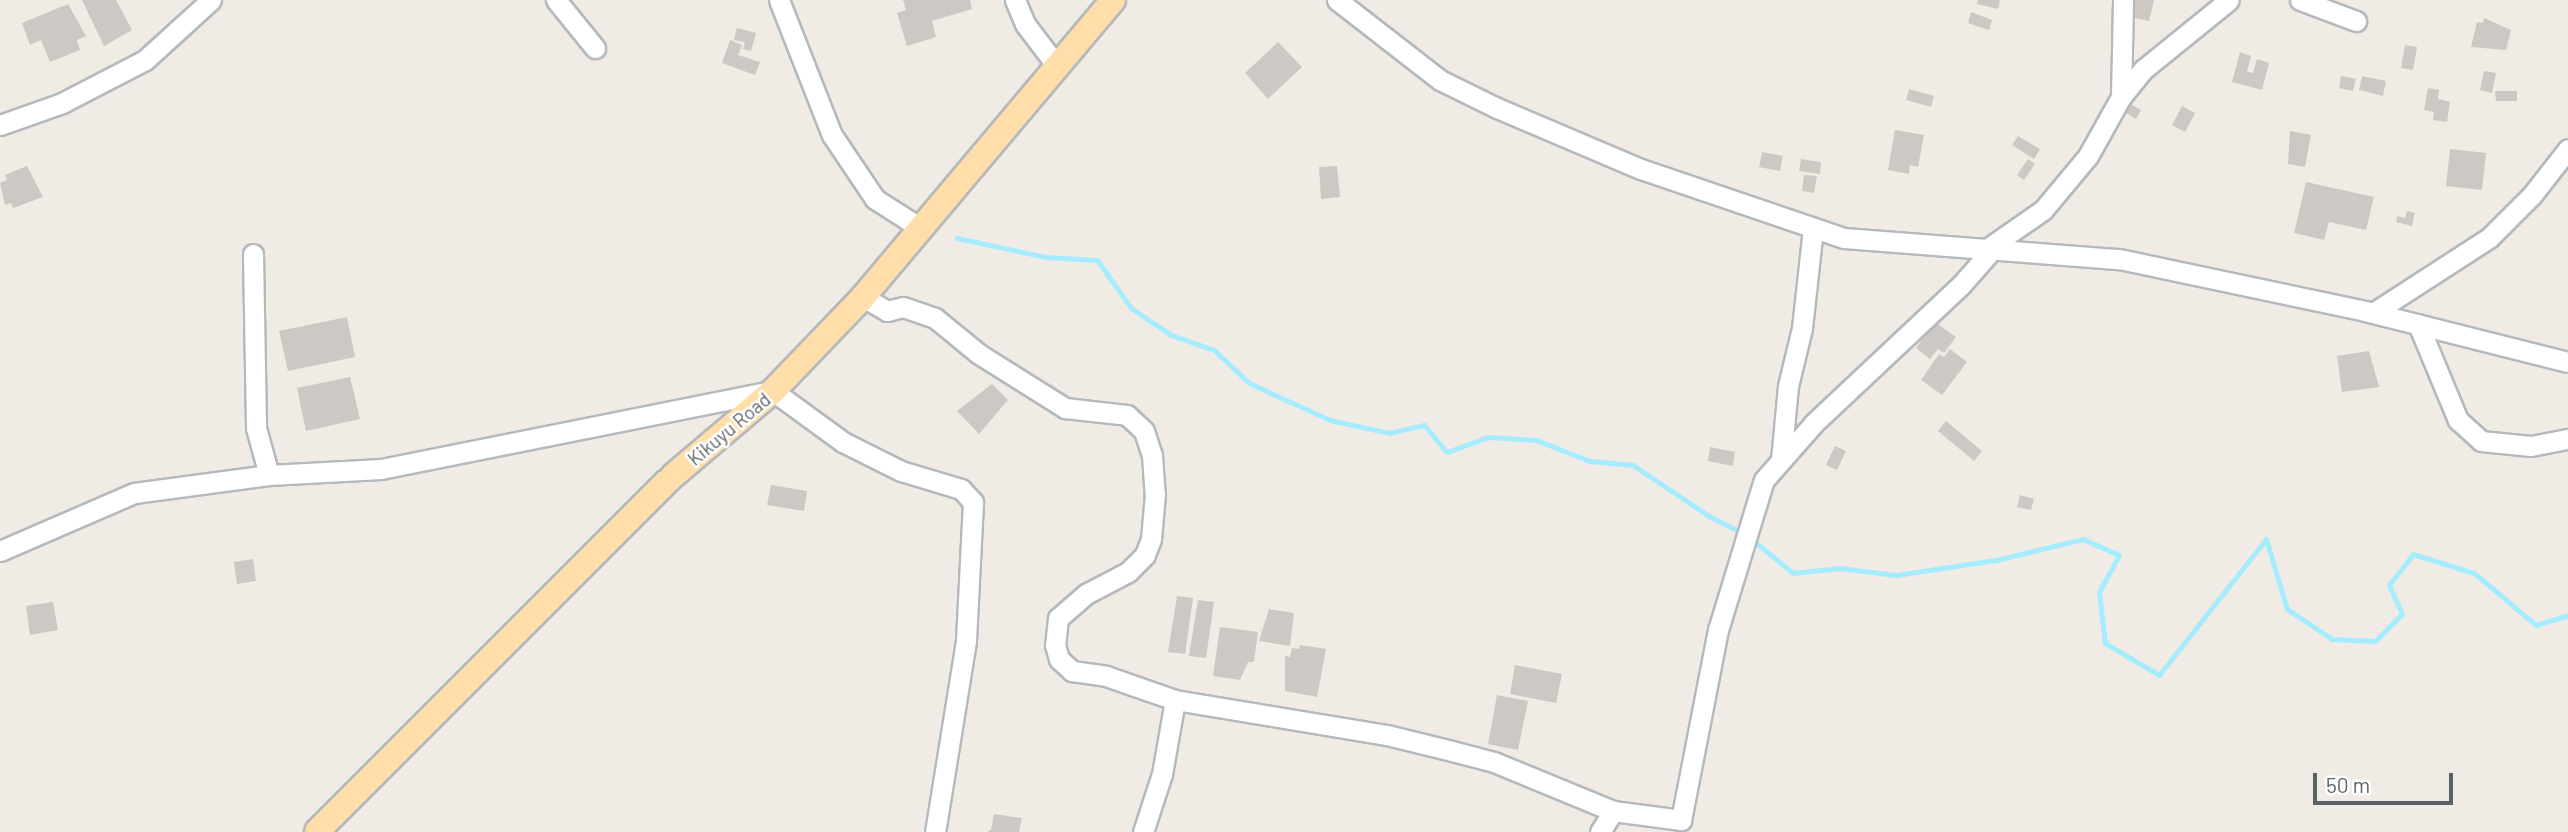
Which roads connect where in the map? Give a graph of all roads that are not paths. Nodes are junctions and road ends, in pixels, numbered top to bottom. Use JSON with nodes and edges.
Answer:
{"nodes":[{"id":1,"x":211,"y":0,"type":"edge"},
{"id":2,"x":556,"y":0,"type":"edge"},
{"id":3,"x":779,"y":0,"type":"edge"},
{"id":4,"x":1015,"y":0,"type":"edge"},
{"id":5,"x":1113,"y":0,"type":"edge"},
{"id":6,"x":1337,"y":0,"type":"edge"},
{"id":7,"x":2123,"y":0,"type":"edge"},
{"id":8,"x":2230,"y":0,"type":"edge"},
{"id":9,"x":2300,"y":0,"type":"edge"},
{"id":10,"x":2356,"y":21,"type":"dead end"},
{"id":11,"x":596,"y":48,"type":"dead end"},
{"id":12,"x":1057,"y":66,"type":"junction"},
{"id":13,"x":2121,"y":97,"type":"junction"},
{"id":14,"x":0,"y":125,"type":"edge"},
{"id":15,"x":2568,"y":149,"type":"edge"},
{"id":16,"x":919,"y":227,"type":"junction"},
{"id":17,"x":1813,"y":229,"type":"junction"},
{"id":18,"x":1987,"y":251,"type":"junction"},
{"id":19,"x":253,"y":254,"type":"dead end"},
{"id":20,"x":863,"y":297,"type":"junction"},
{"id":21,"x":2373,"y":313,"type":"junction"},
{"id":22,"x":2418,"y":324,"type":"junction"},
{"id":23,"x":2568,"y":362,"type":"edge"},
{"id":24,"x":773,"y":391,"type":"junction"},
{"id":25,"x":2568,"y":439,"type":"edge"},
{"id":26,"x":1781,"y":460,"type":"junction"},
{"id":27,"x":269,"y":474,"type":"junction"},
{"id":28,"x":0,"y":551,"type":"edge"},
{"id":29,"x":1175,"y":700,"type":"junction"},
{"id":30,"x":1613,"y":811,"type":"junction"},
{"id":31,"x":1681,"y":826,"type":"edge"},
{"id":32,"x":317,"y":832,"type":"edge"},
{"id":33,"x":934,"y":832,"type":"edge"},
{"id":34,"x":1143,"y":832,"type":"edge"},
{"id":35,"x":1600,"y":832,"type":"edge"}],
"edges":[{"from":1,"to":14,"type":"street"},
{"from":2,"to":11,"type":"street"},
{"from":3,"to":16,"type":"street"},
{"from":4,"to":12,"type":"street"},
{"from":5,"to":12,"type":"main road","name":"Kikuyu Road"},
{"from":6,"to":17,"type":"street"},
{"from":7,"to":13,"type":"street"},
{"from":8,"to":13,"type":"street"},
{"from":9,"to":10,"type":"street"},
{"from":12,"to":16,"type":"main road","name":"Kikuyu Road"},
{"from":13,"to":18,"type":"street"},
{"from":15,"to":21,"type":"street"},
{"from":16,"to":20,"type":"main road","name":"Kikuyu Road"},
{"from":17,"to":18,"type":"street"},
{"from":17,"to":26,"type":"street"},
{"from":18,"to":21,"type":"street"},
{"from":18,"to":26,"type":"street"},
{"from":19,"to":27,"type":"street"},
{"from":20,"to":24,"type":"main road","name":"Kikuyu Road"},
{"from":20,"to":29,"type":"street"},
{"from":21,"to":22,"type":"street"},
{"from":22,"to":23,"type":"street"},
{"from":22,"to":25,"type":"street"},
{"from":24,"to":27,"type":"street"},
{"from":24,"to":32,"type":"main road","name":"Kikuyu Road"},
{"from":24,"to":33,"type":"street"},
{"from":26,"to":31,"type":"street"},
{"from":27,"to":28,"type":"street"},
{"from":29,"to":30,"type":"street"},
{"from":29,"to":34,"type":"street"},
{"from":30,"to":31,"type":"street"},
{"from":30,"to":35,"type":"street"}]}
